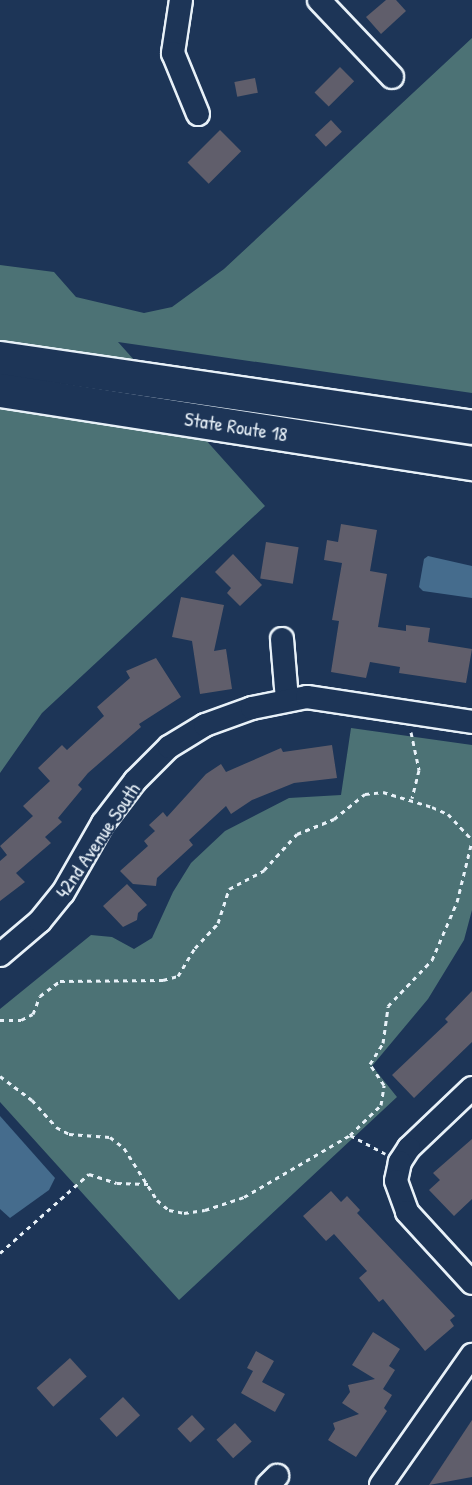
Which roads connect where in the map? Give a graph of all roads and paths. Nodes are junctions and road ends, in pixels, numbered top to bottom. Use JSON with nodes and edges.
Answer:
{"nodes":[{"id":1,"x":181,"y":0,"type":"edge"},
{"id":2,"x":319,"y":0,"type":"edge"},
{"id":3,"x":392,"y":77,"type":"dead end"},
{"id":4,"x":198,"y":114,"type":"dead end"},
{"id":5,"x":0,"y":358,"type":"edge"},
{"id":6,"x":0,"y":390,"type":"edge"},
{"id":7,"x":472,"y":427,"type":"edge"},
{"id":8,"x":472,"y":463,"type":"edge"},
{"id":9,"x":282,"y":639,"type":"dead end"},
{"id":10,"x":287,"y":700,"type":"junction"},
{"id":11,"x":413,"y":712,"type":"junction"},
{"id":12,"x":472,"y":722,"type":"edge"},
{"id":13,"x":412,"y":798,"type":"junction"},
{"id":14,"x":472,"y":840,"type":"edge"},
{"id":15,"x":0,"y":955,"type":"edge"},
{"id":16,"x":0,"y":1020,"type":"edge"},
{"id":17,"x":0,"y":1076,"type":"edge"},
{"id":18,"x":472,"y":1088,"type":"edge"},
{"id":19,"x":350,"y":1135,"type":"junction"},
{"id":20,"x":400,"y":1162,"type":"junction"},
{"id":21,"x":148,"y":1184,"type":"junction"},
{"id":22,"x":0,"y":1253,"type":"edge"},
{"id":23,"x":472,"y":1283,"type":"edge"},
{"id":24,"x":472,"y":1355,"type":"edge"},
{"id":25,"x":386,"y":1482,"type":"edge"}],
"edges":[{"from":1,"to":4,"type":"street"},
{"from":2,"to":3,"type":"street"},
{"from":5,"to":7,"type":"highway","name":"State Route 18"},
{"from":6,"to":8,"type":"highway","name":"State Route 18"},
{"from":9,"to":10,"type":"street"},
{"from":10,"to":11,"type":"street","name":"42nd Avenue South"},
{"from":10,"to":15,"type":"street","name":"42nd Avenue South"},
{"from":11,"to":12,"type":"street","name":"42nd Avenue South"},
{"from":11,"to":13,"type":"path"},
{"from":13,"to":14,"type":"path"},
{"from":13,"to":16,"type":"path"},
{"from":14,"to":19,"type":"path"},
{"from":17,"to":21,"type":"path"},
{"from":18,"to":20,"type":"street"},
{"from":19,"to":20,"type":"path"},
{"from":19,"to":21,"type":"path"},
{"from":20,"to":23,"type":"street"},
{"from":21,"to":22,"type":"path"},
{"from":24,"to":25,"type":"street"}]}
